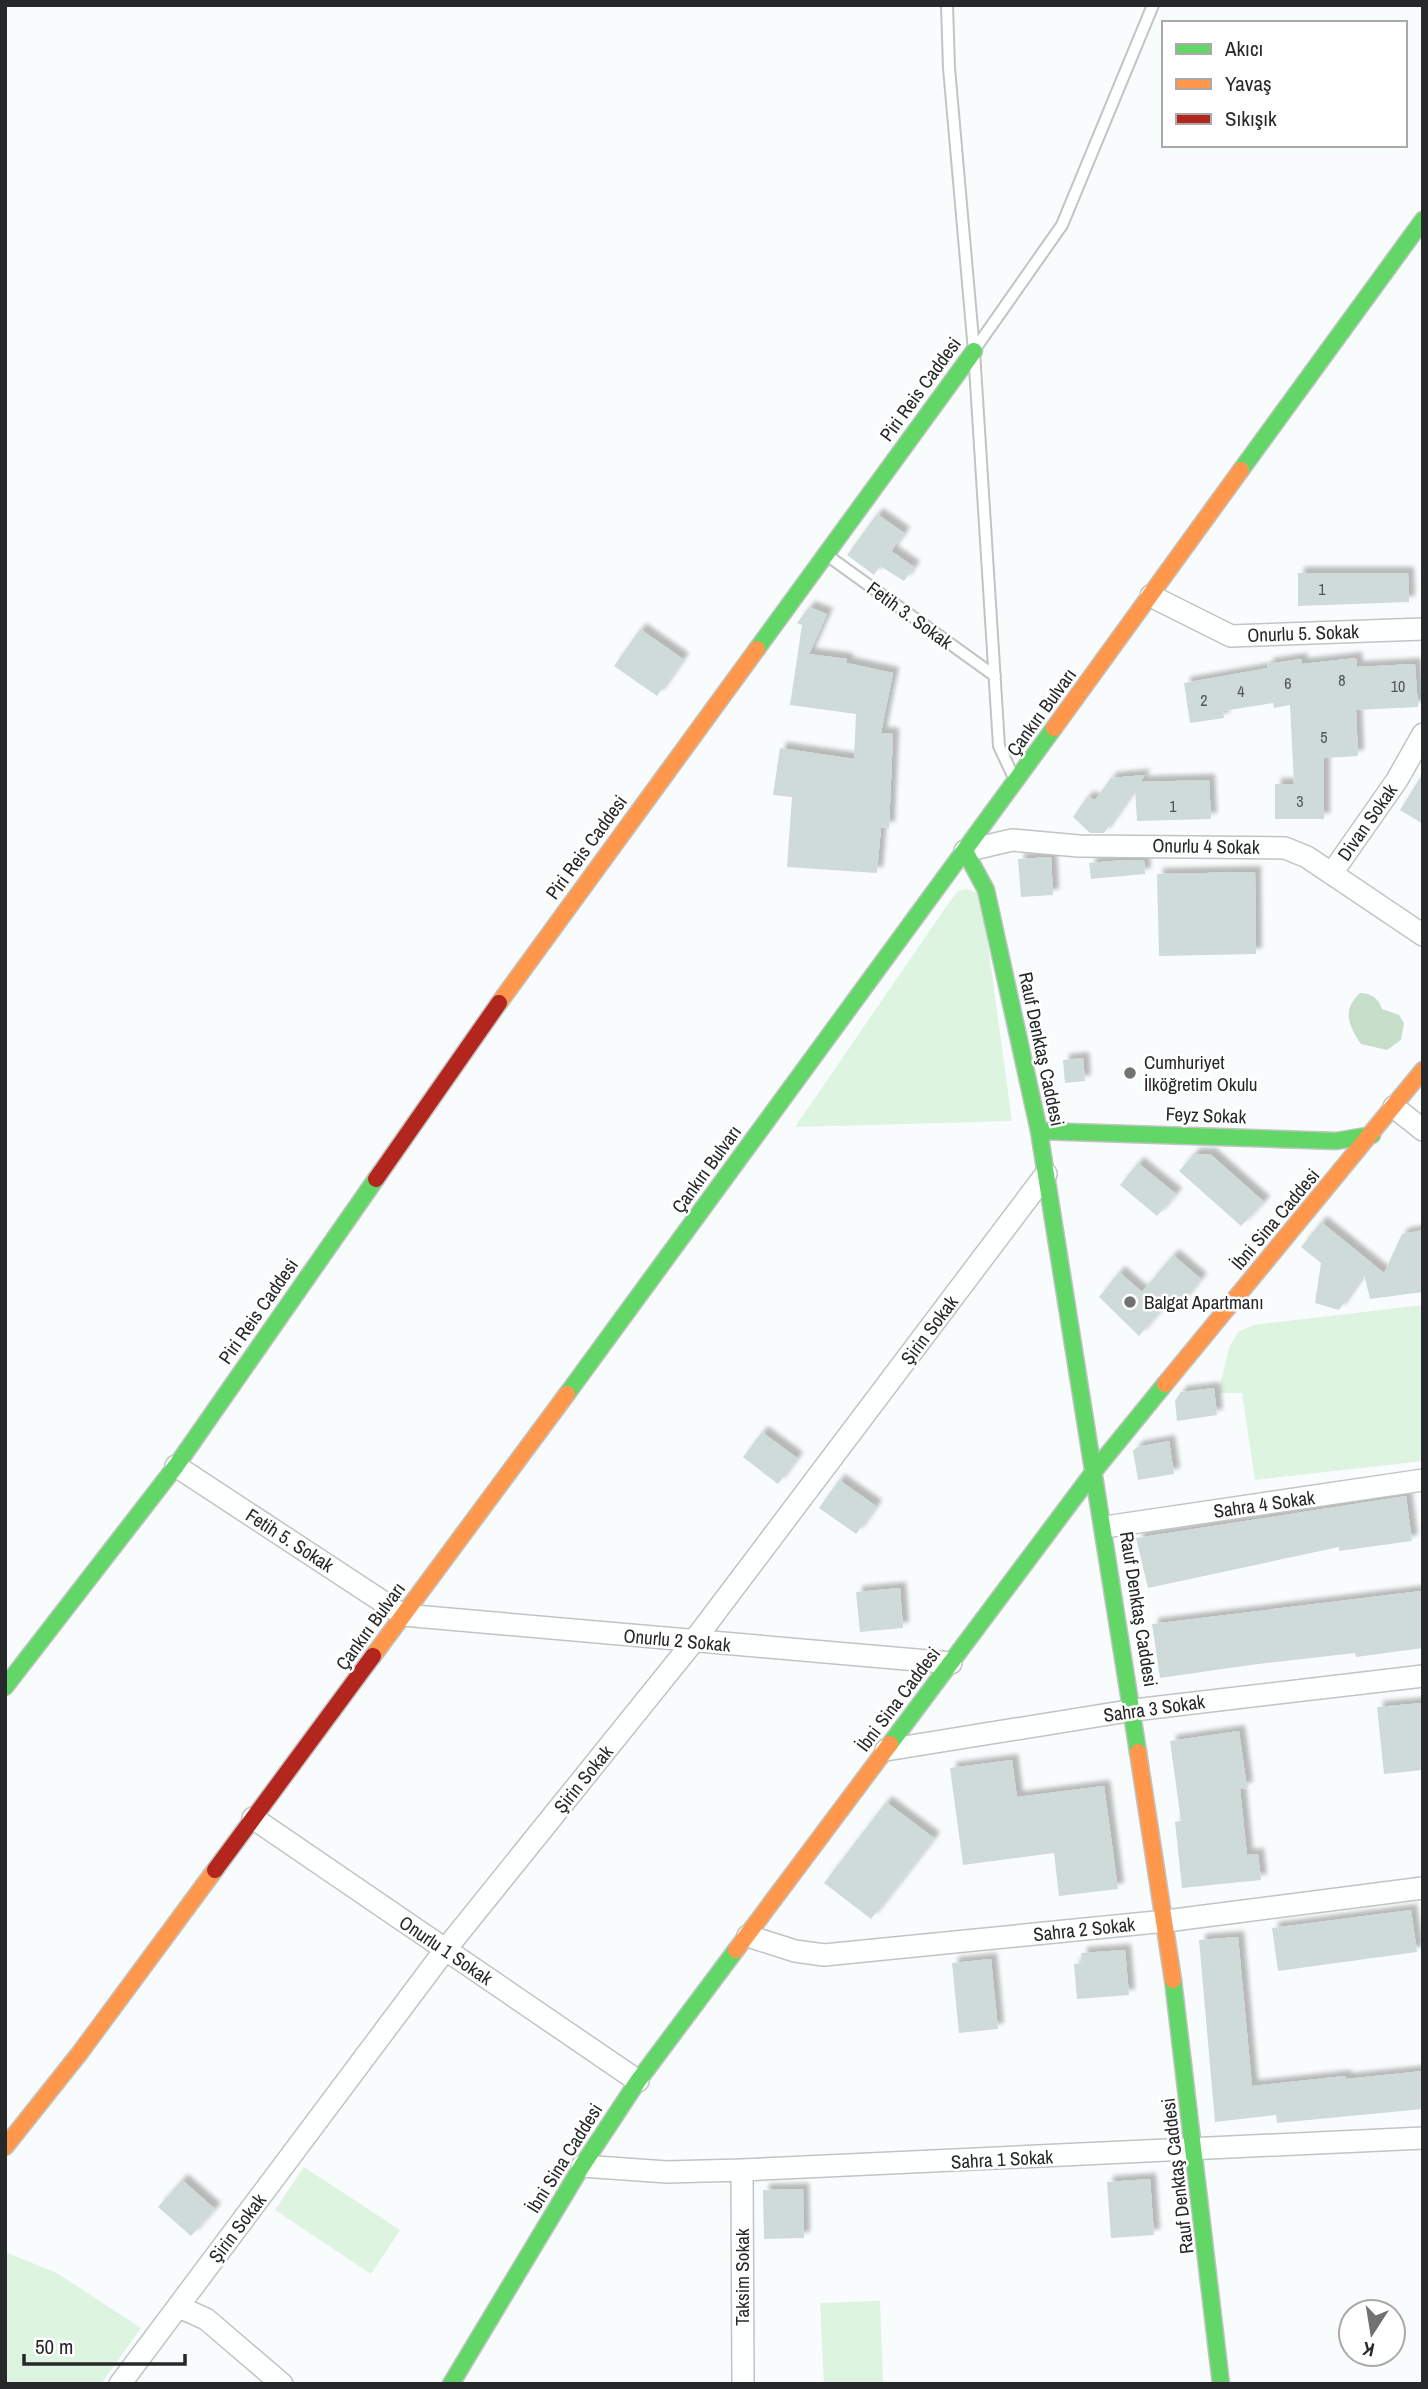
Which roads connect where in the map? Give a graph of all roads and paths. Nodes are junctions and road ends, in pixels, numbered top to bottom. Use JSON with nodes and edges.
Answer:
{"nodes":[{"id":1,"x":947,"y":5,"type":"edge"},
{"id":2,"x":1153,"y":5,"type":"edge"},
{"id":3,"x":1423,"y":220,"type":"edge"},
{"id":4,"x":974,"y":351,"type":"junction"},
{"id":5,"x":826,"y":554,"type":"junction"},
{"id":6,"x":1151,"y":596,"type":"junction"},
{"id":7,"x":1423,"y":629,"type":"edge"},
{"id":8,"x":995,"y":676,"type":"junction"},
{"id":9,"x":1423,"y":734,"type":"edge"},
{"id":10,"x":1016,"y":782,"type":"junction"},
{"id":11,"x":965,"y":851,"type":"junction"},
{"id":12,"x":1332,"y":873,"type":"junction"},
{"id":13,"x":1423,"y":935,"type":"edge"},
{"id":14,"x":1423,"y":1070,"type":"edge"},
{"id":15,"x":1394,"y":1107,"type":"junction"},
{"id":16,"x":1423,"y":1129,"type":"edge"},
{"id":17,"x":1039,"y":1131,"type":"junction"},
{"id":18,"x":1372,"y":1135,"type":"junction"},
{"id":19,"x":1046,"y":1174,"type":"junction"},
{"id":20,"x":176,"y":1466,"type":"junction"},
{"id":21,"x":1095,"y":1470,"type":"junction"},
{"id":22,"x":1423,"y":1480,"type":"edge"},
{"id":23,"x":1105,"y":1527,"type":"junction"},
{"id":24,"x":403,"y":1615,"type":"junction"},
{"id":25,"x":693,"y":1642,"type":"junction"},
{"id":26,"x":951,"y":1663,"type":"junction"},
{"id":27,"x":1423,"y":1676,"type":"edge"},
{"id":28,"x":5,"y":1688,"type":"edge"},
{"id":29,"x":1134,"y":1710,"type":"junction"},
{"id":30,"x":886,"y":1750,"type":"junction"},
{"id":31,"x":253,"y":1818,"type":"junction"},
{"id":32,"x":1423,"y":1888,"type":"edge"},
{"id":33,"x":1166,"y":1921,"type":"junction"},
{"id":34,"x":748,"y":1936,"type":"junction"},
{"id":35,"x":445,"y":1950,"type":"junction"},
{"id":36,"x":638,"y":2081,"type":"junction"},
{"id":37,"x":1423,"y":2138,"type":"edge"},
{"id":38,"x":8,"y":2142,"type":"edge"},
{"id":39,"x":1196,"y":2150,"type":"junction"},
{"id":40,"x":582,"y":2166,"type":"junction"},
{"id":41,"x":742,"y":2170,"type":"junction"},
{"id":42,"x":179,"y":2307,"type":"junction"},
{"id":43,"x":120,"y":2384,"type":"edge"},
{"id":44,"x":282,"y":2384,"type":"edge"},
{"id":45,"x":451,"y":2384,"type":"edge"},
{"id":46,"x":743,"y":2384,"type":"edge"},
{"id":47,"x":1221,"y":2384,"type":"edge"}],
"edges":[{"from":1,"to":4,"type":"lane"},
{"from":2,"to":4,"type":"lane","name":"Piri Reis Caddesi"},
{"from":3,"to":6,"type":"street","name":"Çankırı Bulvarı"},
{"from":4,"to":5,"type":"street","name":"Piri Reis Caddesi"},
{"from":4,"to":8,"type":"lane"},
{"from":5,"to":8,"type":"lane","name":"Fetih 3. Sokak"},
{"from":5,"to":20,"type":"street","name":"Piri Reis Caddesi"},
{"from":6,"to":7,"type":"street","name":"Onurlu 5. Sokak"},
{"from":6,"to":10,"type":"street","name":"Çankırı Bulvarı"},
{"from":8,"to":10,"type":"lane"},
{"from":9,"to":12,"type":"street","name":"Divan Sokak"},
{"from":10,"to":11,"type":"street","name":"Çankırı Bulvarı"},
{"from":11,"to":12,"type":"street","name":"Onurlu 4 Sokak"},
{"from":11,"to":17,"type":"street","name":"Rauf Denktaş Caddesi"},
{"from":11,"to":24,"type":"street","name":"Çankırı Bulvarı"},
{"from":12,"to":13,"type":"street","name":"Onurlu 4 Sokak"},
{"from":14,"to":15,"type":"street","name":"İbni Sina Caddesi"},
{"from":15,"to":16,"type":"street"},
{"from":15,"to":18,"type":"street","name":"İbni Sina Caddesi"},
{"from":17,"to":18,"type":"street","name":"Feyz Sokak"},
{"from":17,"to":19,"type":"street","name":"Rauf Denktaş Caddesi"},
{"from":18,"to":21,"type":"street","name":"İbni Sina Caddesi"},
{"from":19,"to":21,"type":"street","name":"Rauf Denktaş Caddesi"},
{"from":19,"to":25,"type":"street","name":"Şirin Sokak"},
{"from":20,"to":24,"type":"street","name":"Fetih 5. Sokak"},
{"from":20,"to":28,"type":"street","name":"Piri Reis Caddesi"},
{"from":21,"to":23,"type":"street","name":"Rauf Denktaş Caddesi"},
{"from":21,"to":26,"type":"street","name":"İbni Sina Caddesi"},
{"from":22,"to":23,"type":"street","name":"Sahra 4 Sokak"},
{"from":23,"to":29,"type":"street","name":"Rauf Denktaş Caddesi"},
{"from":24,"to":25,"type":"street","name":"Onurlu 2 Sokak"},
{"from":24,"to":31,"type":"street","name":"Çankırı Bulvarı"},
{"from":25,"to":26,"type":"street","name":"Onurlu 2 Sokak"},
{"from":25,"to":35,"type":"street","name":"Şirin Sokak"},
{"from":26,"to":30,"type":"street","name":"İbni Sina Caddesi"},
{"from":27,"to":29,"type":"street","name":"Sahra 3 Sokak"},
{"from":29,"to":30,"type":"street","name":"Sahra 3 Sokak"},
{"from":29,"to":33,"type":"street","name":"Rauf Denktaş Caddesi"},
{"from":30,"to":34,"type":"street","name":"İbni Sina Caddesi"},
{"from":31,"to":35,"type":"street","name":"Onurlu 1 Sokak"},
{"from":31,"to":38,"type":"street","name":"Çankırı Bulvarı"},
{"from":32,"to":33,"type":"street","name":"Sahra 2 Sokak"},
{"from":33,"to":34,"type":"street","name":"Sahra 2 Sokak"},
{"from":33,"to":39,"type":"street","name":"Rauf Denktaş Caddesi"},
{"from":34,"to":36,"type":"street","name":"İbni Sina Caddesi"},
{"from":35,"to":36,"type":"street","name":"Onurlu 1 Sokak"},
{"from":35,"to":42,"type":"street","name":"Şirin Sokak"},
{"from":36,"to":40,"type":"street","name":"İbni Sina Caddesi"},
{"from":37,"to":39,"type":"street","name":"Sahra 1 Sokak"},
{"from":39,"to":41,"type":"street","name":"Sahra 1 Sokak"},
{"from":39,"to":47,"type":"street","name":"Rauf Denktaş Caddesi"},
{"from":40,"to":41,"type":"street","name":"Sahra 1 Sokak"},
{"from":40,"to":45,"type":"street","name":"İbni Sina Caddesi"},
{"from":41,"to":46,"type":"street","name":"Taksim Sokak"},
{"from":42,"to":43,"type":"street","name":"Şirin Sokak"},
{"from":42,"to":44,"type":"street"}]}
